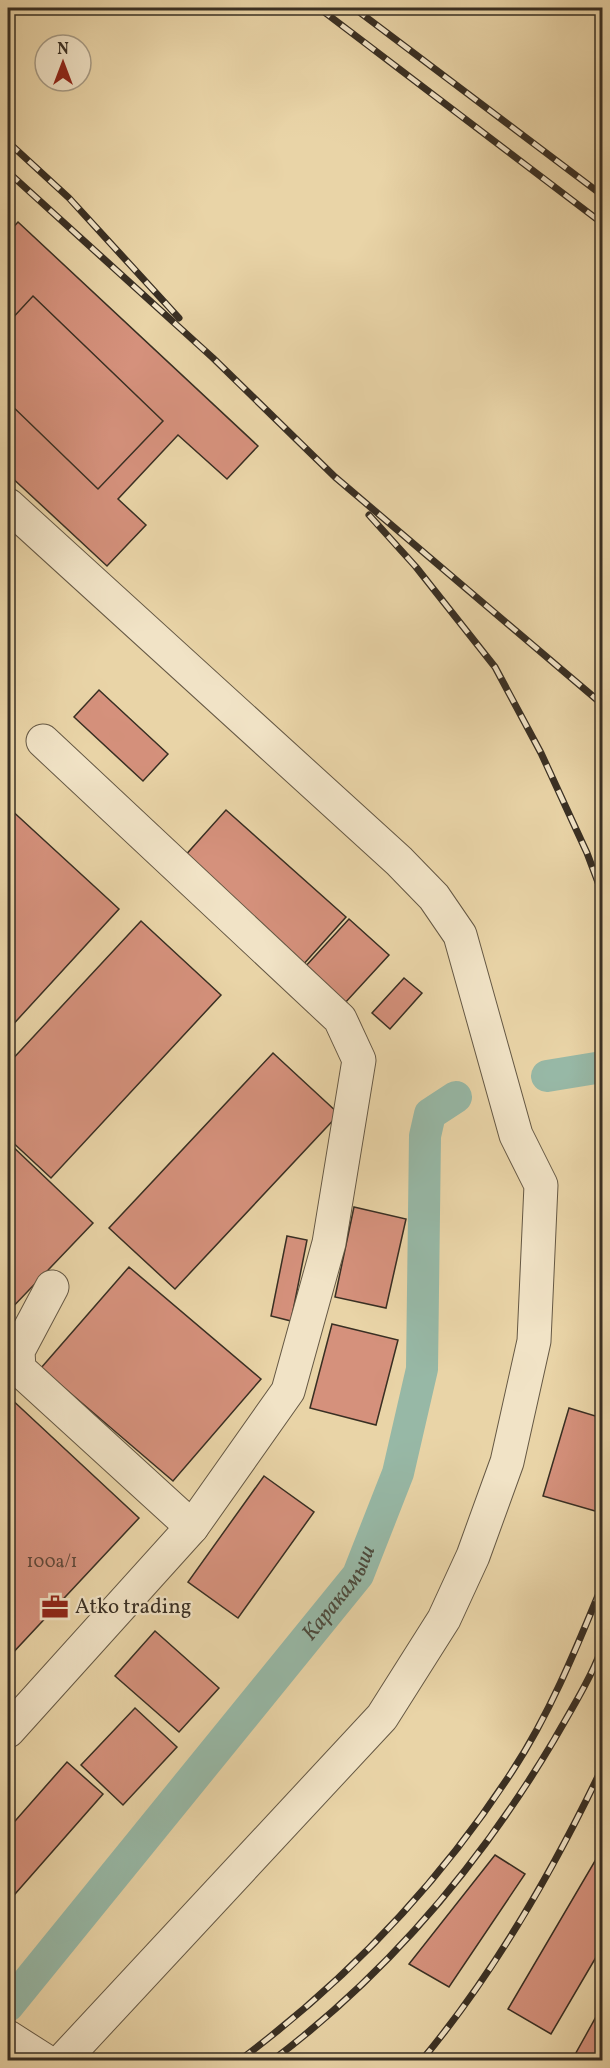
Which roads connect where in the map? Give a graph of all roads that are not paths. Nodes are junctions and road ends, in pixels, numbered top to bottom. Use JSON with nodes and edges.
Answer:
{"nodes":[{"id":1,"x":8,"y":505,"type":"edge"},
{"id":2,"x":43,"y":741,"type":"dead end"},
{"id":3,"x":52,"y":1287,"type":"dead end"},
{"id":4,"x":192,"y":1527,"type":"junction"},
{"id":5,"x":8,"y":1731,"type":"edge"},
{"id":6,"x":8,"y":2037,"type":"edge"},
{"id":7,"x":44,"y":2061,"type":"edge"},
{"id":8,"x":63,"y":2061,"type":"edge"}],
"edges":[{"from":1,"to":8,"type":"street"},
{"from":2,"to":4,"type":"street"},
{"from":3,"to":4,"type":"street"},
{"from":4,"to":5,"type":"street"},
{"from":6,"to":7,"type":"street"}]}
